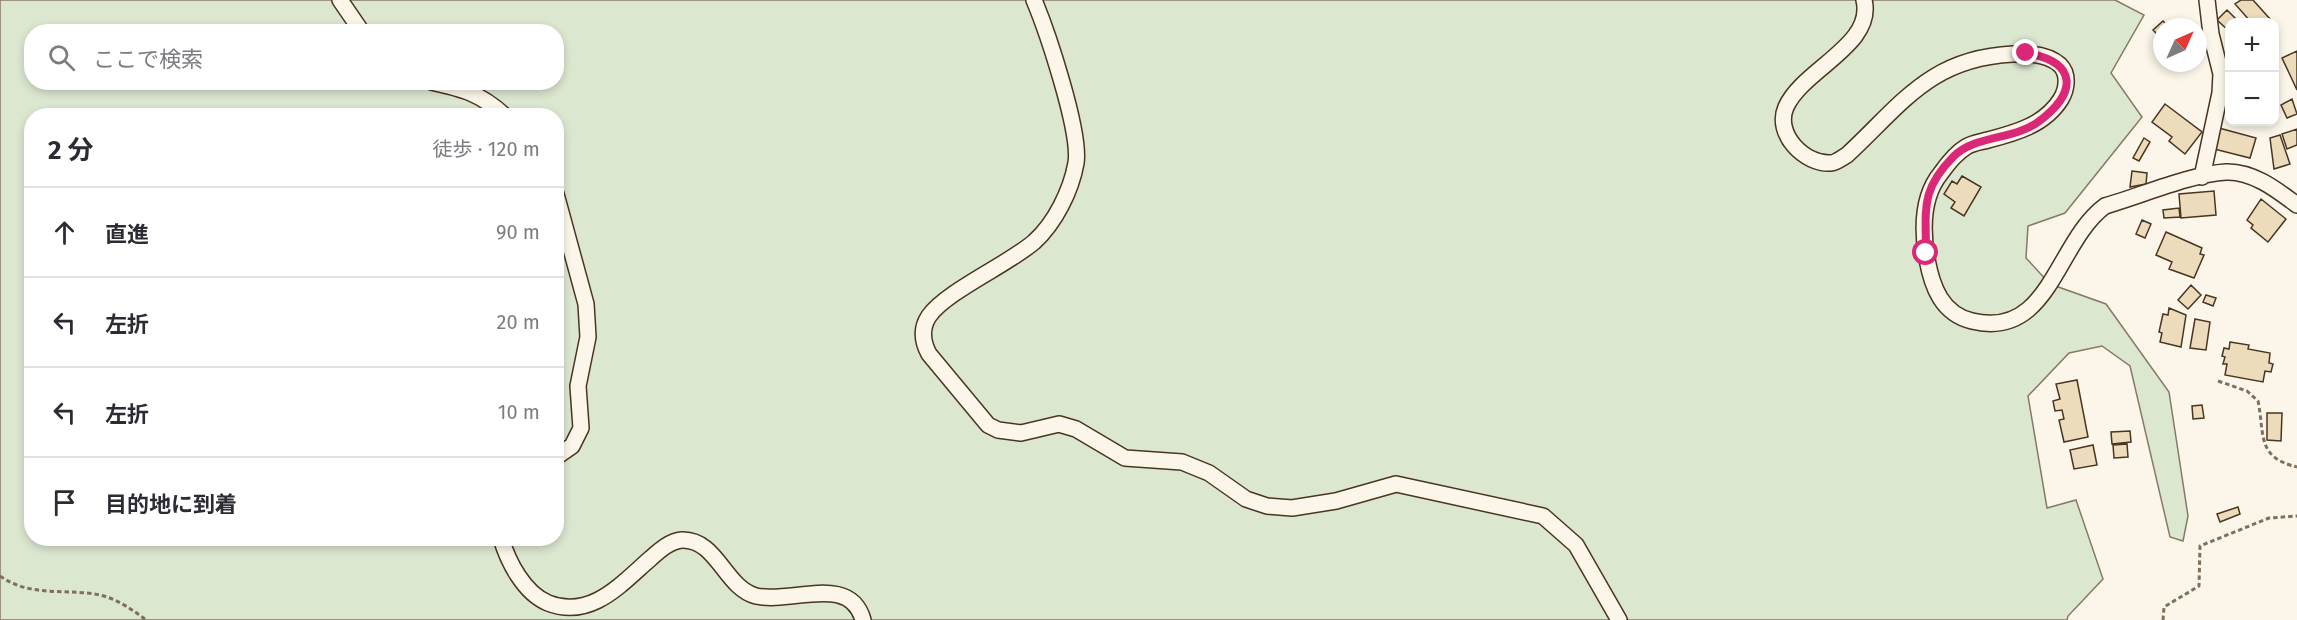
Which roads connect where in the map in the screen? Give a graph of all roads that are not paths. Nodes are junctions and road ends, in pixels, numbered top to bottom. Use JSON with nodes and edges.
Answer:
{"nodes":[{"id":1,"x":339,"y":0,"type":"edge"},
{"id":2,"x":1034,"y":0,"type":"edge"},
{"id":3,"x":1864,"y":0,"type":"edge"},
{"id":4,"x":2207,"y":0,"type":"edge"},
{"id":5,"x":356,"y":24,"type":"edge"},
{"id":6,"x":464,"y":90,"type":"edge"},
{"id":7,"x":496,"y":108,"type":"edge"},
{"id":8,"x":2202,"y":177,"type":"junction"},
{"id":9,"x":2297,"y":205,"type":"edge"},
{"id":10,"x":564,"y":223,"type":"edge"},
{"id":11,"x":564,"y":452,"type":"edge"},
{"id":12,"x":504,"y":546,"type":"edge"},
{"id":13,"x":863,"y":620,"type":"edge"},
{"id":14,"x":1619,"y":620,"type":"edge"}],
"edges":[{"from":1,"to":5,"type":"street"},
{"from":2,"to":14,"type":"street"},
{"from":3,"to":8,"type":"street"},
{"from":4,"to":8,"type":"street"},
{"from":6,"to":7,"type":"street"},
{"from":8,"to":9,"type":"street"},
{"from":10,"to":11,"type":"street"},
{"from":12,"to":13,"type":"street"}]}
